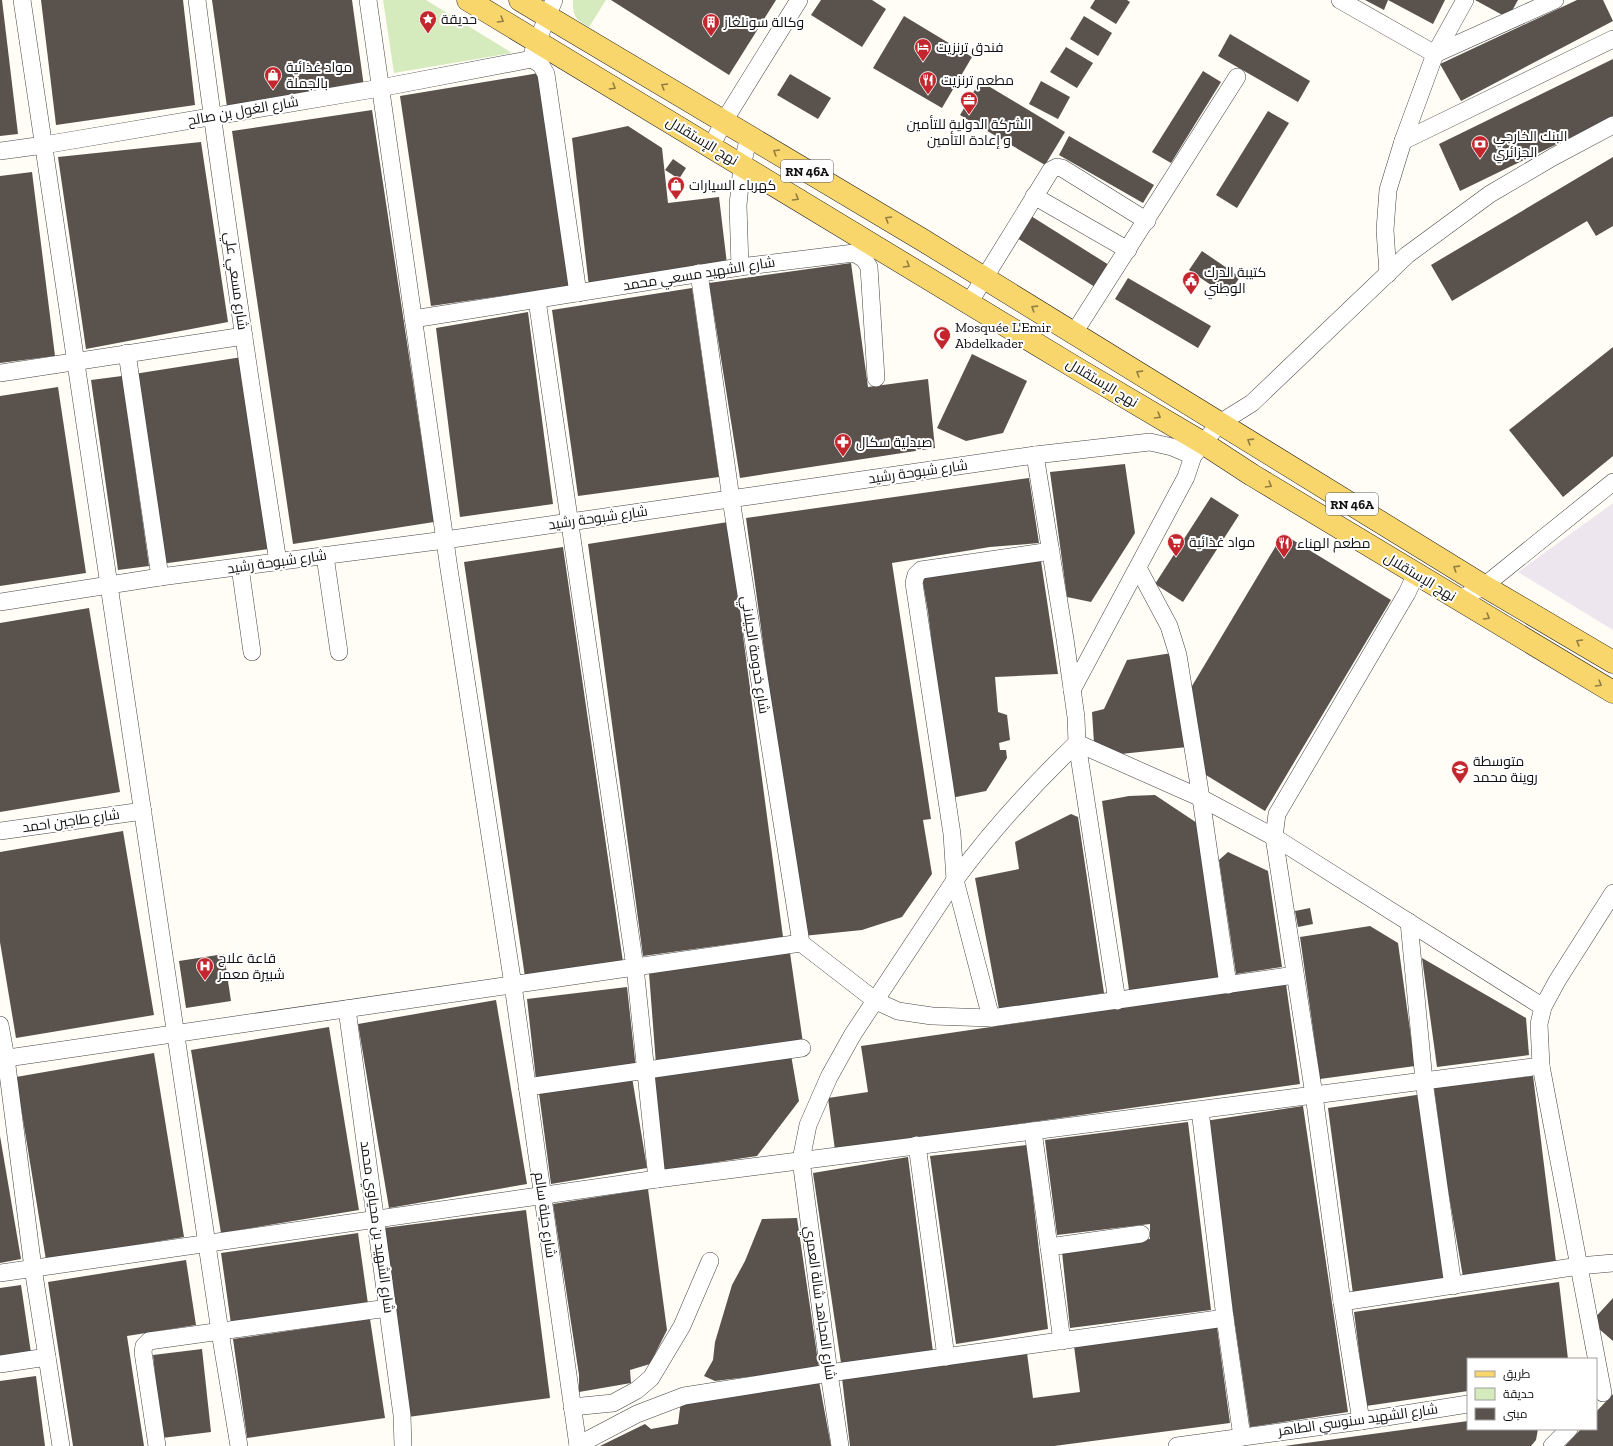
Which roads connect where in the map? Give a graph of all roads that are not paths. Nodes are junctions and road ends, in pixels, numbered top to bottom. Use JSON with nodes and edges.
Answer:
{"nodes":[{"id":1,"x":22,"y":0,"type":"edge"},
{"id":2,"x":197,"y":0,"type":"edge"},
{"id":3,"x":368,"y":0,"type":"edge"},
{"id":4,"x":468,"y":0,"type":"edge"},
{"id":5,"x":520,"y":0,"type":"edge"},
{"id":6,"x":799,"y":0,"type":"edge"},
{"id":7,"x":1340,"y":0,"type":"edge"},
{"id":8,"x":1465,"y":0,"type":"edge"},
{"id":9,"x":1555,"y":0,"type":"edge"},
{"id":10,"x":551,"y":8,"type":"edge"},
{"id":11,"x":1613,"y":39,"type":"edge"},
{"id":12,"x":534,"y":50,"type":"junction"},
{"id":13,"x":1435,"y":54,"type":"junction"},
{"id":14,"x":1237,"y":78,"type":"dead end"},
{"id":15,"x":380,"y":88,"type":"junction"},
{"id":16,"x":212,"y":116,"type":"junction"},
{"id":17,"x":724,"y":121,"type":"junction"},
{"id":18,"x":1613,"y":125,"type":"edge"},
{"id":19,"x":748,"y":136,"type":"junction"},
{"id":20,"x":1403,"y":141,"type":"junction"},
{"id":21,"x":44,"y":145,"type":"junction"},
{"id":22,"x":711,"y":146,"type":"junction"},
{"id":23,"x":0,"y":151,"type":"edge"},
{"id":24,"x":742,"y":166,"type":"junction"},
{"id":25,"x":1034,"y":196,"type":"junction"},
{"id":26,"x":1147,"y":222,"type":"junction"},
{"id":27,"x":1128,"y":250,"type":"junction"},
{"id":28,"x":740,"y":267,"type":"junction"},
{"id":29,"x":699,"y":273,"type":"junction"},
{"id":30,"x":1388,"y":274,"type":"junction"},
{"id":31,"x":984,"y":278,"type":"junction"},
{"id":32,"x":578,"y":293,"type":"junction"},
{"id":33,"x":537,"y":300,"type":"junction"},
{"id":34,"x":969,"y":303,"type":"junction"},
{"id":35,"x":413,"y":319,"type":"junction"},
{"id":36,"x":1074,"y":333,"type":"junction"},
{"id":37,"x":244,"y":336,"type":"junction"},
{"id":38,"x":127,"y":353,"type":"junction"},
{"id":39,"x":75,"y":362,"type":"junction"},
{"id":40,"x":0,"y":373,"type":"edge"},
{"id":41,"x":876,"y":378,"type":"dead end"},
{"id":42,"x":1220,"y":423,"type":"junction"},
{"id":43,"x":1198,"y":450,"type":"junction"},
{"id":44,"x":1035,"y":455,"type":"junction"},
{"id":45,"x":1613,"y":482,"type":"edge"},
{"id":46,"x":730,"y":499,"type":"junction"},
{"id":47,"x":570,"y":522,"type":"junction"},
{"id":48,"x":445,"y":540,"type":"junction"},
{"id":49,"x":1051,"y":551,"type":"junction"},
{"id":50,"x":325,"y":556,"type":"junction"},
{"id":51,"x":278,"y":562,"type":"junction"},
{"id":52,"x":240,"y":567,"type":"junction"},
{"id":53,"x":1138,"y":568,"type":"junction"},
{"id":54,"x":1416,"y":574,"type":"junction"},
{"id":55,"x":160,"y":577,"type":"junction"},
{"id":56,"x":109,"y":586,"type":"junction"},
{"id":57,"x":1484,"y":586,"type":"junction"},
{"id":58,"x":1459,"y":600,"type":"junction"},
{"id":59,"x":0,"y":602,"type":"edge"},
{"id":60,"x":252,"y":652,"type":"dead end"},
{"id":61,"x":339,"y":652,"type":"dead end"},
{"id":62,"x":1613,"y":662,"type":"edge"},
{"id":63,"x":1072,"y":690,"type":"junction"},
{"id":64,"x":1613,"y":692,"type":"edge"},
{"id":65,"x":1078,"y":743,"type":"junction"},
{"id":66,"x":1201,"y":798,"type":"junction"},
{"id":67,"x":143,"y":811,"type":"junction"},
{"id":68,"x":0,"y":831,"type":"edge"},
{"id":69,"x":1274,"y":836,"type":"junction"},
{"id":70,"x":955,"y":880,"type":"junction"},
{"id":71,"x":1613,"y":893,"type":"edge"},
{"id":72,"x":1409,"y":922,"type":"junction"},
{"id":73,"x":801,"y":943,"type":"junction"},
{"id":74,"x":635,"y":967,"type":"junction"},
{"id":75,"x":1295,"y":975,"type":"junction"},
{"id":76,"x":513,"y":985,"type":"junction"},
{"id":77,"x":1228,"y":985,"type":"junction"},
{"id":78,"x":876,"y":1001,"type":"junction"},
{"id":79,"x":1117,"y":1001,"type":"junction"},
{"id":80,"x":1543,"y":1007,"type":"junction"},
{"id":81,"x":347,"y":1009,"type":"junction"},
{"id":82,"x":991,"y":1018,"type":"junction"},
{"id":83,"x":0,"y":1025,"type":"edge"},
{"id":84,"x":176,"y":1033,"type":"junction"},
{"id":85,"x":802,"y":1048,"type":"dead end"},
{"id":86,"x":3,"y":1059,"type":"edge"},
{"id":87,"x":1541,"y":1066,"type":"junction"},
{"id":88,"x":645,"y":1070,"type":"junction"},
{"id":89,"x":1424,"y":1081,"type":"junction"},
{"id":90,"x":527,"y":1086,"type":"junction"},
{"id":91,"x":1314,"y":1095,"type":"junction"},
{"id":92,"x":1200,"y":1110,"type":"junction"},
{"id":93,"x":1033,"y":1130,"type":"junction"},
{"id":94,"x":917,"y":1145,"type":"junction"},
{"id":95,"x":801,"y":1160,"type":"junction"},
{"id":96,"x":657,"y":1179,"type":"junction"},
{"id":97,"x":542,"y":1195,"type":"junction"},
{"id":98,"x":376,"y":1219,"type":"junction"},
{"id":99,"x":1141,"y":1234,"type":"dead end"},
{"id":100,"x":207,"y":1244,"type":"junction"},
{"id":101,"x":1049,"y":1247,"type":"junction"},
{"id":102,"x":710,"y":1261,"type":"dead end"},
{"id":103,"x":1613,"y":1263,"type":"edge"},
{"id":104,"x":1579,"y":1266,"type":"junction"},
{"id":105,"x":33,"y":1268,"type":"junction"},
{"id":106,"x":0,"y":1273,"type":"edge"},
{"id":107,"x":1453,"y":1286,"type":"junction"},
{"id":108,"x":1342,"y":1302,"type":"junction"},
{"id":109,"x":388,"y":1308,"type":"junction"},
{"id":110,"x":1225,"y":1318,"type":"junction"},
{"id":111,"x":220,"y":1332,"type":"junction"},
{"id":112,"x":1062,"y":1341,"type":"junction"},
{"id":113,"x":946,"y":1356,"type":"junction"},
{"id":114,"x":47,"y":1357,"type":"junction"},
{"id":115,"x":1596,"y":1358,"type":"edge"},
{"id":116,"x":1597,"y":1362,"type":"edge"},
{"id":117,"x":0,"y":1364,"type":"edge"},
{"id":118,"x":829,"y":1373,"type":"junction"},
{"id":119,"x":1602,"y":1389,"type":"edge"},
{"id":120,"x":1467,"y":1404,"type":"edge"},
{"id":121,"x":572,"y":1411,"type":"junction"},
{"id":122,"x":1361,"y":1421,"type":"junction"},
{"id":123,"x":1567,"y":1430,"type":"edge"},
{"id":124,"x":1242,"y":1437,"type":"junction"},
{"id":125,"x":578,"y":1444,"type":"edge"},
{"id":126,"x":61,"y":1446,"type":"edge"},
{"id":127,"x":157,"y":1446,"type":"edge"},
{"id":128,"x":239,"y":1446,"type":"edge"},
{"id":129,"x":403,"y":1446,"type":"edge"},
{"id":130,"x":840,"y":1446,"type":"edge"},
{"id":131,"x":1177,"y":1446,"type":"edge"},
{"id":132,"x":1552,"y":1446,"type":"edge"}],
"edges":[{"from":1,"to":21,"type":"street"},
{"from":2,"to":16,"type":"street","name":"شارع مسعي علي"},
{"from":3,"to":15,"type":"street","name":"شارع حيلة سالم"},
{"from":4,"to":12,"type":"main road","name":"نهج الإستقلال","number":"RN 46A","one_way":true},
{"from":5,"to":10,"type":"main road","name":"نهج الإستقلال","number":"RN 46A"},
{"from":6,"to":17,"type":"street"},
{"from":7,"to":13,"type":"street"},
{"from":8,"to":13,"type":"street"},
{"from":9,"to":13,"type":"street"},
{"from":10,"to":12,"type":"street"},
{"from":17,"to":10,"type":"main road","name":"نهج الإستقلال","number":"RN 46A","one_way":true},
{"from":11,"to":20,"type":"street"},
{"from":12,"to":15,"type":"street","name":"شارع الغول بن صالح"},
{"from":12,"to":22,"type":"main road","name":"نهج الإستقلال","number":"RN 46A","one_way":true},
{"from":12,"to":32,"type":"street"},
{"from":13,"to":20,"type":"street"},
{"from":14,"to":26,"type":"street"},
{"from":15,"to":16,"type":"street","name":"شارع الغول بن صالح"},
{"from":15,"to":35,"type":"street","name":"شارع حيلة سالم"},
{"from":16,"to":21,"type":"street","name":"شارع الغول بن صالح"},
{"from":16,"to":37,"type":"street","name":"شارع مسعي علي"},
{"from":17,"to":19,"type":"main road","name":"نهج الإستقلال","number":"RN 46A"},
{"from":17,"to":22,"type":"street"},
{"from":18,"to":30,"type":"street"},
{"from":19,"to":24,"type":"street"},
{"from":31,"to":19,"type":"main road","name":"نهج الإستقلال","number":"RN 46A","one_way":true},
{"from":20,"to":30,"type":"street"},
{"from":21,"to":23,"type":"street","name":"شارع الغول بن صالح"},
{"from":21,"to":39,"type":"street"},
{"from":22,"to":24,"type":"main road","name":"نهج الإستقلال","number":"RN 46A"},
{"from":24,"to":28,"type":"street"},
{"from":24,"to":34,"type":"main road","name":"نهج الإستقلال","number":"RN 46A","one_way":true},
{"from":25,"to":26,"type":"street"},
{"from":25,"to":27,"type":"street"},
{"from":25,"to":31,"type":"street"},
{"from":26,"to":27,"type":"street"},
{"from":27,"to":36,"type":"street"},
{"from":28,"to":29,"type":"street","name":"شارع الشهيد مسعي محمد"},
{"from":28,"to":41,"type":"street","name":"شارع الشهيد مسعي محمد"},
{"from":29,"to":32,"type":"street","name":"شارع الشهيد مسعي محمد"},
{"from":29,"to":46,"type":"street","name":"شارع خدومة الجيلاني"},
{"from":30,"to":42,"type":"street"},
{"from":31,"to":34,"type":"street"},
{"from":36,"to":31,"type":"main road","name":"نهج الإستقلال","number":"RN 46A","one_way":true},
{"from":32,"to":33,"type":"street","name":"شارع الشهيد مسعي محمد"},
{"from":33,"to":35,"type":"street","name":"شارع الشهيد مسعي محمد"},
{"from":33,"to":47,"type":"street"},
{"from":34,"to":43,"type":"main road","name":"نهج الإستقلال","number":"RN 46A","one_way":true},
{"from":35,"to":48,"type":"street","name":"شارع حيلة سالم"},
{"from":42,"to":36,"type":"main road","name":"نهج الإستقلال","number":"RN 46A","one_way":true},
{"from":37,"to":38,"type":"street"},
{"from":37,"to":51,"type":"street","name":"شارع مسعي علي"},
{"from":38,"to":39,"type":"street"},
{"from":38,"to":55,"type":"street"},
{"from":39,"to":40,"type":"street"},
{"from":39,"to":56,"type":"street"},
{"from":42,"to":43,"type":"street"},
{"from":57,"to":42,"type":"main road","name":"نهج الإستقلال","number":"RN 46A","one_way":true},
{"from":43,"to":44,"type":"street","name":"شارع شبوحة رشيد"},
{"from":43,"to":53,"type":"street"},
{"from":43,"to":54,"type":"main road","name":"نهج الإستقلال","number":"RN 46A","one_way":true},
{"from":44,"to":46,"type":"street","name":"شارع شبوحة رشيد"},
{"from":44,"to":49,"type":"street"},
{"from":45,"to":57,"type":"street"},
{"from":46,"to":47,"type":"street","name":"شارع شبوحة رشيد"},
{"from":46,"to":73,"type":"street","name":"شارع خدومة الجيلاني"},
{"from":47,"to":48,"type":"street","name":"شارع شبوحة رشيد"},
{"from":47,"to":74,"type":"street"},
{"from":48,"to":50,"type":"street","name":"شارع شبوحة رشيد"},
{"from":48,"to":76,"type":"street","name":"شارع حيلة سالم"},
{"from":49,"to":63,"type":"street"},
{"from":49,"to":70,"type":"street"},
{"from":50,"to":51,"type":"street","name":"شارع شبوحة رشيد"},
{"from":50,"to":61,"type":"street"},
{"from":51,"to":52,"type":"street","name":"شارع شبوحة رشيد"},
{"from":52,"to":55,"type":"street","name":"شارع شبوحة رشيد"},
{"from":52,"to":60,"type":"street"},
{"from":53,"to":63,"type":"street"},
{"from":53,"to":66,"type":"street"},
{"from":54,"to":58,"type":"main road","name":"نهج الإستقلال","number":"RN 46A"},
{"from":54,"to":69,"type":"street"},
{"from":55,"to":56,"type":"street","name":"شارع شبوحة رشيد"},
{"from":56,"to":59,"type":"street","name":"شارع شبوحة رشيد"},
{"from":56,"to":67,"type":"street"},
{"from":57,"to":58,"type":"street"},
{"from":62,"to":57,"type":"main road","name":"نهج الإستقلال","number":"RN 46A","one_way":true},
{"from":58,"to":64,"type":"main road","name":"نهج الإستقلال","number":"RN 46A","one_way":true},
{"from":63,"to":65,"type":"street"},
{"from":65,"to":66,"type":"street"},
{"from":65,"to":70,"type":"street","name":"شارع المجاهد شالة العمري"},
{"from":65,"to":79,"type":"street"},
{"from":66,"to":69,"type":"street"},
{"from":66,"to":77,"type":"street"},
{"from":67,"to":68,"type":"street","name":"شارع طاجين احمد"},
{"from":67,"to":84,"type":"street"},
{"from":69,"to":72,"type":"street"},
{"from":69,"to":75,"type":"street"},
{"from":70,"to":78,"type":"street","name":"شارع المجاهد شالة العمري"},
{"from":70,"to":82,"type":"street"},
{"from":71,"to":80,"type":"street"},
{"from":72,"to":80,"type":"street"},
{"from":72,"to":89,"type":"street"},
{"from":73,"to":74,"type":"street"},
{"from":73,"to":78,"type":"street"},
{"from":74,"to":76,"type":"street"},
{"from":74,"to":88,"type":"street"},
{"from":75,"to":77,"type":"street"},
{"from":75,"to":91,"type":"street"},
{"from":76,"to":81,"type":"street"},
{"from":76,"to":90,"type":"street","name":"شارع حيلة سالم"},
{"from":77,"to":79,"type":"street"},
{"from":78,"to":82,"type":"street"},
{"from":78,"to":95,"type":"street","name":"شارع المجاهد شالة العمري"},
{"from":79,"to":82,"type":"street"},
{"from":80,"to":87,"type":"street"},
{"from":81,"to":84,"type":"street"},
{"from":81,"to":98,"type":"street","name":"شارع الشهيد بن محياوي محمد"},
{"from":83,"to":86,"type":"street"},
{"from":84,"to":86,"type":"street"},
{"from":84,"to":100,"type":"street"},
{"from":85,"to":88,"type":"street"},
{"from":86,"to":105,"type":"street"},
{"from":87,"to":89,"type":"street"},
{"from":87,"to":104,"type":"street"},
{"from":88,"to":90,"type":"street"},
{"from":88,"to":96,"type":"street"},
{"from":89,"to":91,"type":"street"},
{"from":89,"to":107,"type":"street"},
{"from":90,"to":97,"type":"street","name":"شارع حيلة سالم"},
{"from":91,"to":92,"type":"street"},
{"from":91,"to":108,"type":"street"},
{"from":92,"to":93,"type":"street"},
{"from":92,"to":110,"type":"street"},
{"from":93,"to":94,"type":"street"},
{"from":93,"to":101,"type":"street"},
{"from":94,"to":95,"type":"street"},
{"from":94,"to":113,"type":"street"},
{"from":95,"to":96,"type":"street"},
{"from":95,"to":118,"type":"street","name":"شارع المجاهد شالة العمري"},
{"from":96,"to":97,"type":"street"},
{"from":97,"to":98,"type":"street"},
{"from":97,"to":121,"type":"street","name":"شارع حيلة سالم"},
{"from":98,"to":100,"type":"street"},
{"from":98,"to":109,"type":"street","name":"شارع الشهيد بن محياوي محمد"},
{"from":99,"to":101,"type":"street"},
{"from":100,"to":105,"type":"street"},
{"from":100,"to":111,"type":"street"},
{"from":101,"to":112,"type":"street"},
{"from":102,"to":121,"type":"street"},
{"from":103,"to":104,"type":"street"},
{"from":104,"to":107,"type":"street"},
{"from":104,"to":115,"type":"street"},
{"from":105,"to":106,"type":"street"},
{"from":105,"to":114,"type":"street"},
{"from":107,"to":108,"type":"street"},
{"from":108,"to":122,"type":"street"},
{"from":109,"to":111,"type":"street"},
{"from":109,"to":129,"type":"street","name":"شارع الشهيد بن محياوي محمد"},
{"from":110,"to":112,"type":"street"},
{"from":110,"to":124,"type":"street"},
{"from":111,"to":127,"type":"street"},
{"from":111,"to":128,"type":"street"},
{"from":112,"to":113,"type":"street"},
{"from":113,"to":118,"type":"street"},
{"from":114,"to":117,"type":"street"},
{"from":114,"to":126,"type":"street"},
{"from":116,"to":119,"type":"street"},
{"from":118,"to":125,"type":"street"},
{"from":118,"to":130,"type":"street","name":"شارع المجاهد شالة العمري"},
{"from":120,"to":122,"type":"street","name":"شارع الشهيد سنوسي الطاهر"},
{"from":121,"to":125,"type":"street","name":"شارع حيلة سالم"},
{"from":122,"to":124,"type":"street","name":"شارع الشهيد سنوسي الطاهر"},
{"from":123,"to":132,"type":"street"},
{"from":124,"to":131,"type":"street","name":"شارع الشهيد سنوسي الطاهر"}]}
